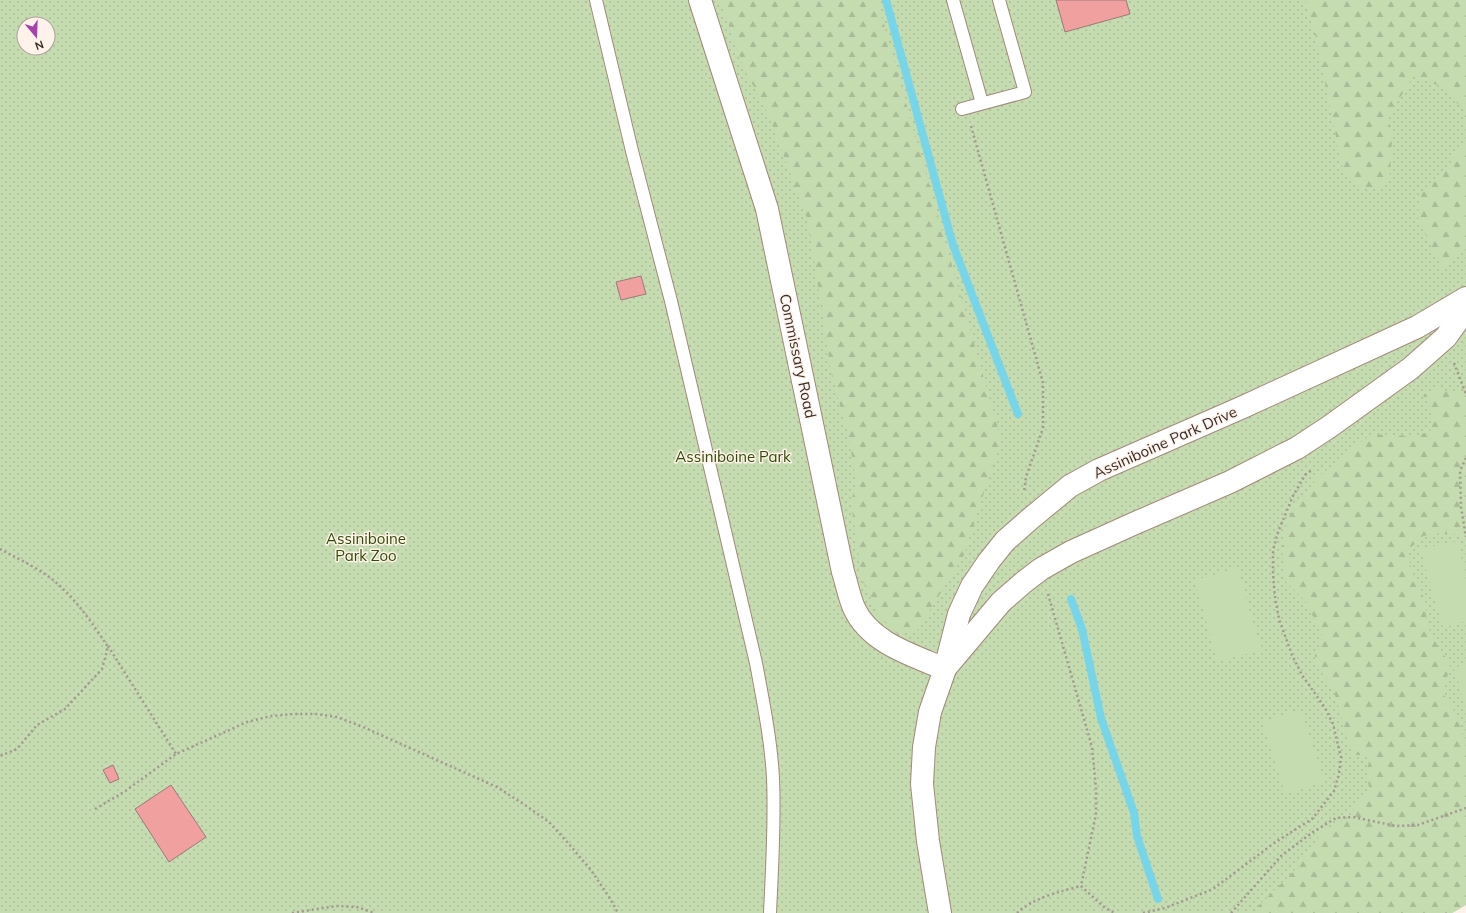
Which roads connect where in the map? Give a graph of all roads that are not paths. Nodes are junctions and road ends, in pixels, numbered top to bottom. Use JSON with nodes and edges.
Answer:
{"nodes":[{"id":1,"x":596,"y":0,"type":"edge"},
{"id":2,"x":700,"y":0,"type":"edge"},
{"id":3,"x":953,"y":0,"type":"edge"},
{"id":4,"x":999,"y":0,"type":"edge"},
{"id":5,"x":982,"y":104,"type":"junction"},
{"id":6,"x":962,"y":109,"type":"road end"},
{"id":7,"x":1466,"y":298,"type":"edge"},
{"id":8,"x":1466,"y":309,"type":"edge"},
{"id":9,"x":945,"y":669,"type":"junction"},
{"id":10,"x":770,"y":913,"type":"edge"},
{"id":11,"x":940,"y":913,"type":"edge"}],
"edges":[{"from":1,"to":10,"type":"lane"},
{"from":2,"to":9,"type":"street","name":"Commissary Road"},
{"from":3,"to":5,"type":"lane"},
{"from":4,"to":5,"type":"lane"},
{"from":5,"to":6,"type":"lane"},
{"from":7,"to":9,"type":"street","name":"Assiniboine Park Drive"},
{"from":8,"to":9,"type":"street","name":"Assiniboine Park Drive"},
{"from":9,"to":11,"type":"street","name":"Assiniboine Park Drive"}]}
